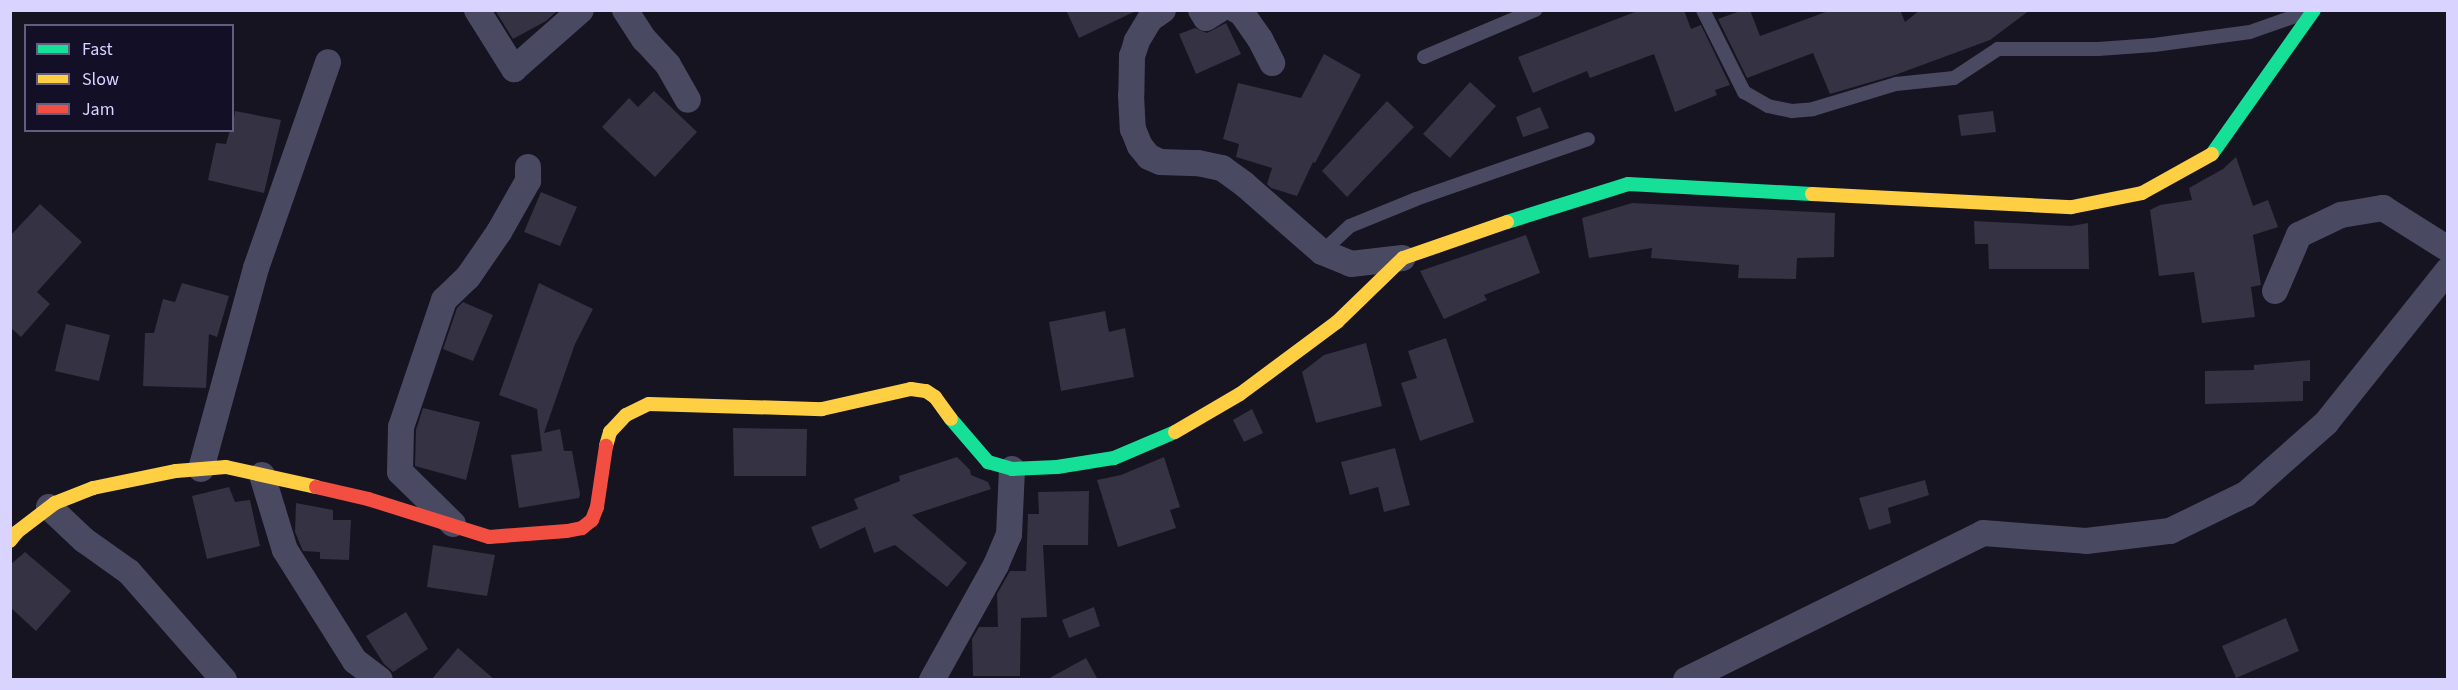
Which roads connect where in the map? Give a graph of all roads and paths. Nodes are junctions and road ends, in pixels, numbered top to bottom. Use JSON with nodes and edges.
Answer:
{"nodes":[{"id":1,"x":477,"y":10,"type":"edge"},
{"id":2,"x":581,"y":10,"type":"edge"},
{"id":3,"x":625,"y":10,"type":"edge"},
{"id":4,"x":1163,"y":10,"type":"edge"},
{"id":5,"x":1201,"y":10,"type":"edge"},
{"id":6,"x":1219,"y":10,"type":"edge"},
{"id":7,"x":1236,"y":10,"type":"edge"},
{"id":8,"x":1535,"y":10,"type":"edge"},
{"id":9,"x":1703,"y":10,"type":"edge"},
{"id":10,"x":2312,"y":10,"type":"edge"},
{"id":11,"x":1424,"y":57,"type":"dead end"},
{"id":12,"x":328,"y":62,"type":"dead end"},
{"id":13,"x":1272,"y":63,"type":"dead end"},
{"id":14,"x":688,"y":100,"type":"dead end"},
{"id":15,"x":1588,"y":139,"type":"dead end"},
{"id":16,"x":528,"y":167,"type":"dead end"},
{"id":17,"x":2448,"y":249,"type":"edge"},
{"id":18,"x":1322,"y":252,"type":"junction"},
{"id":19,"x":1403,"y":258,"type":"junction"},
{"id":20,"x":2448,"y":270,"type":"edge"},
{"id":21,"x":2275,"y":291,"type":"dead end"},
{"id":22,"x":201,"y":469,"type":"junction"},
{"id":23,"x":1012,"y":469,"type":"junction"},
{"id":24,"x":262,"y":475,"type":"junction"},
{"id":25,"x":49,"y":507,"type":"junction"},
{"id":26,"x":456,"y":526,"type":"junction"},
{"id":27,"x":10,"y":541,"type":"edge"},
{"id":28,"x":224,"y":680,"type":"edge"},
{"id":29,"x":380,"y":680,"type":"edge"},
{"id":30,"x":932,"y":680,"type":"edge"},
{"id":31,"x":1686,"y":680,"type":"edge"}],
"edges":[{"from":1,"to":2,"type":"street"},
{"from":3,"to":14,"type":"street"},
{"from":4,"to":18,"type":"street"},
{"from":5,"to":6,"type":"street"},
{"from":7,"to":13,"type":"street"},
{"from":8,"to":11,"type":"lane"},
{"from":9,"to":10,"type":"lane"},
{"from":10,"to":19,"type":"street"},
{"from":12,"to":22,"type":"street"},
{"from":15,"to":18,"type":"lane"},
{"from":16,"to":26,"type":"street"},
{"from":17,"to":21,"type":"street"},
{"from":18,"to":19,"type":"street"},
{"from":19,"to":23,"type":"street"},
{"from":20,"to":31,"type":"street"},
{"from":22,"to":24,"type":"street"},
{"from":22,"to":25,"type":"street"},
{"from":23,"to":26,"type":"street"},
{"from":23,"to":30,"type":"street"},
{"from":24,"to":26,"type":"street"},
{"from":24,"to":29,"type":"street"},
{"from":25,"to":27,"type":"street"},
{"from":25,"to":28,"type":"street"}]}
